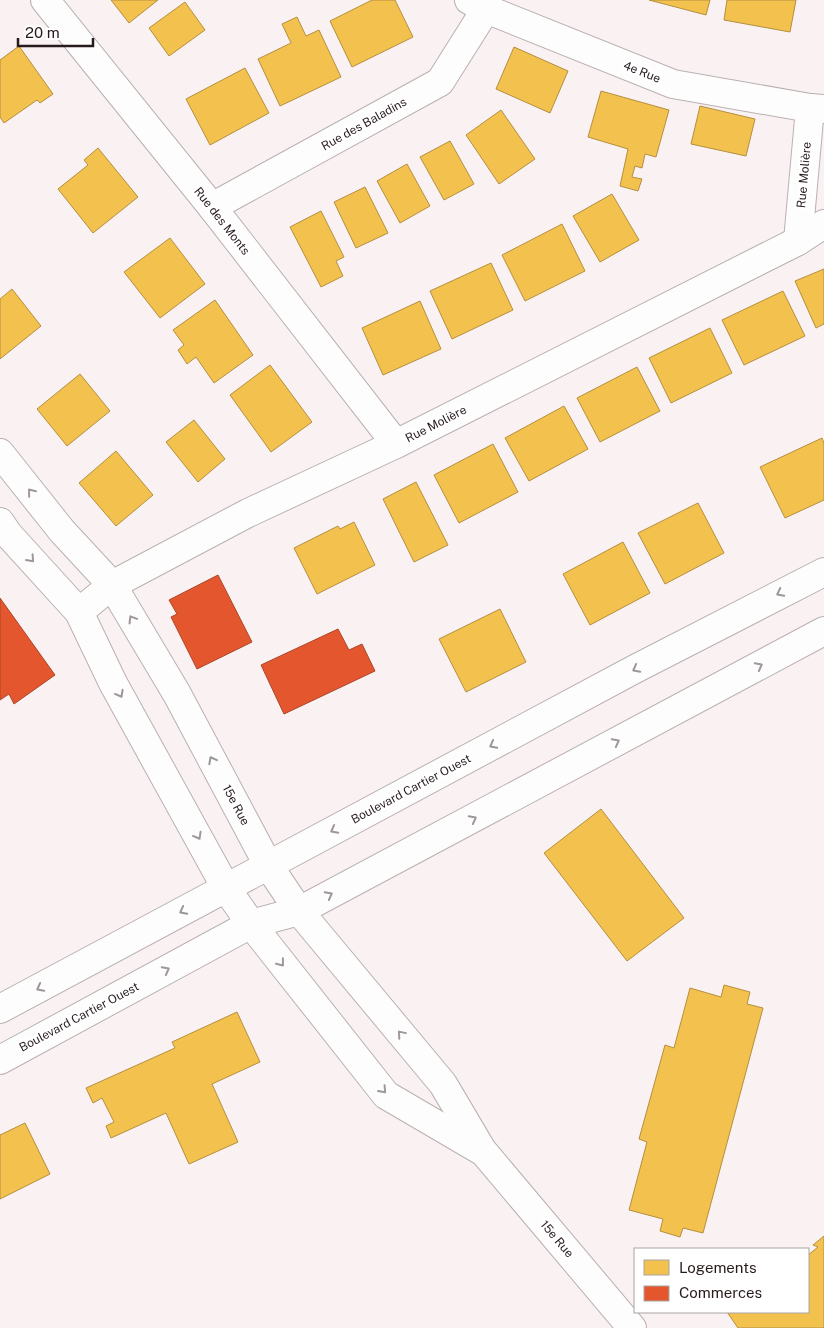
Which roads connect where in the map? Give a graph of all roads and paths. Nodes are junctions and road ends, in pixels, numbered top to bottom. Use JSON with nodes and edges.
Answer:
{"nodes":[{"id":1,"x":45,"y":0,"type":"edge"},
{"id":2,"x":477,"y":5,"type":"edge"},
{"id":3,"x":817,"y":109,"type":"edge"},
{"id":4,"x":212,"y":208,"type":"junction"},
{"id":5,"x":824,"y":224,"type":"edge"},
{"id":6,"x":798,"y":241,"type":"junction"},
{"id":7,"x":396,"y":444,"type":"junction"},
{"id":8,"x":0,"y":453,"type":"edge"},
{"id":9,"x":0,"y":522,"type":"edge"},
{"id":10,"x":824,"y":572,"type":"edge"},
{"id":11,"x":112,"y":585,"type":"junction"},
{"id":12,"x":78,"y":612,"type":"junction"},
{"id":13,"x":824,"y":631,"type":"edge"},
{"id":14,"x":268,"y":865,"type":"junction"},
{"id":15,"x":226,"y":888,"type":"junction"},
{"id":16,"x":299,"y":911,"type":"junction"},
{"id":17,"x":252,"y":924,"type":"junction"},
{"id":18,"x":0,"y":1009,"type":"edge"},
{"id":19,"x":0,"y":1060,"type":"edge"},
{"id":20,"x":482,"y":1150,"type":"junction"},
{"id":21,"x":632,"y":1328,"type":"edge"}],
"edges":[{"from":1,"to":4,"type":"street","name":"Rue des Monts"},
{"from":2,"to":3,"type":"street","name":"4e Rue"},
{"from":2,"to":4,"type":"street","name":"Rue des Baladins"},
{"from":3,"to":6,"type":"street","name":"Rue Molière"},
{"from":4,"to":7,"type":"street","name":"Rue des Monts"},
{"from":5,"to":6,"type":"street","name":"Rue Molière"},
{"from":6,"to":7,"type":"street","name":"Rue Molière"},
{"from":7,"to":11,"type":"street","name":"Rue Molière"},
{"from":11,"to":8,"type":"street","name":"15e Rue","one_way":true},
{"from":9,"to":12,"type":"street","name":"15e Rue","one_way":true},
{"from":10,"to":14,"type":"street","name":"Boulevard Cartier Ouest","one_way":true},
{"from":11,"to":12,"type":"street","name":"Rue Molière"},
{"from":14,"to":11,"type":"street","name":"15e Rue","one_way":true},
{"from":12,"to":15,"type":"street","name":"15e Rue","one_way":true},
{"from":16,"to":13,"type":"street","name":"Boulevard Cartier Ouest","one_way":true},
{"from":14,"to":15,"type":"street","name":"Boulevard Cartier Ouest"},
{"from":14,"to":16,"type":"street","name":"15e Rue"},
{"from":15,"to":17,"type":"street","name":"15e Rue"},
{"from":15,"to":18,"type":"street","name":"Boulevard Cartier Ouest","one_way":true},
{"from":16,"to":17,"type":"street","name":"Boulevard Cartier Ouest"},
{"from":20,"to":16,"type":"street","name":"15e Rue","one_way":true},
{"from":19,"to":17,"type":"street","name":"Boulevard Cartier Ouest","one_way":true},
{"from":17,"to":20,"type":"street","name":"15e Rue","one_way":true},
{"from":20,"to":21,"type":"street","name":"15e Rue"}]}
